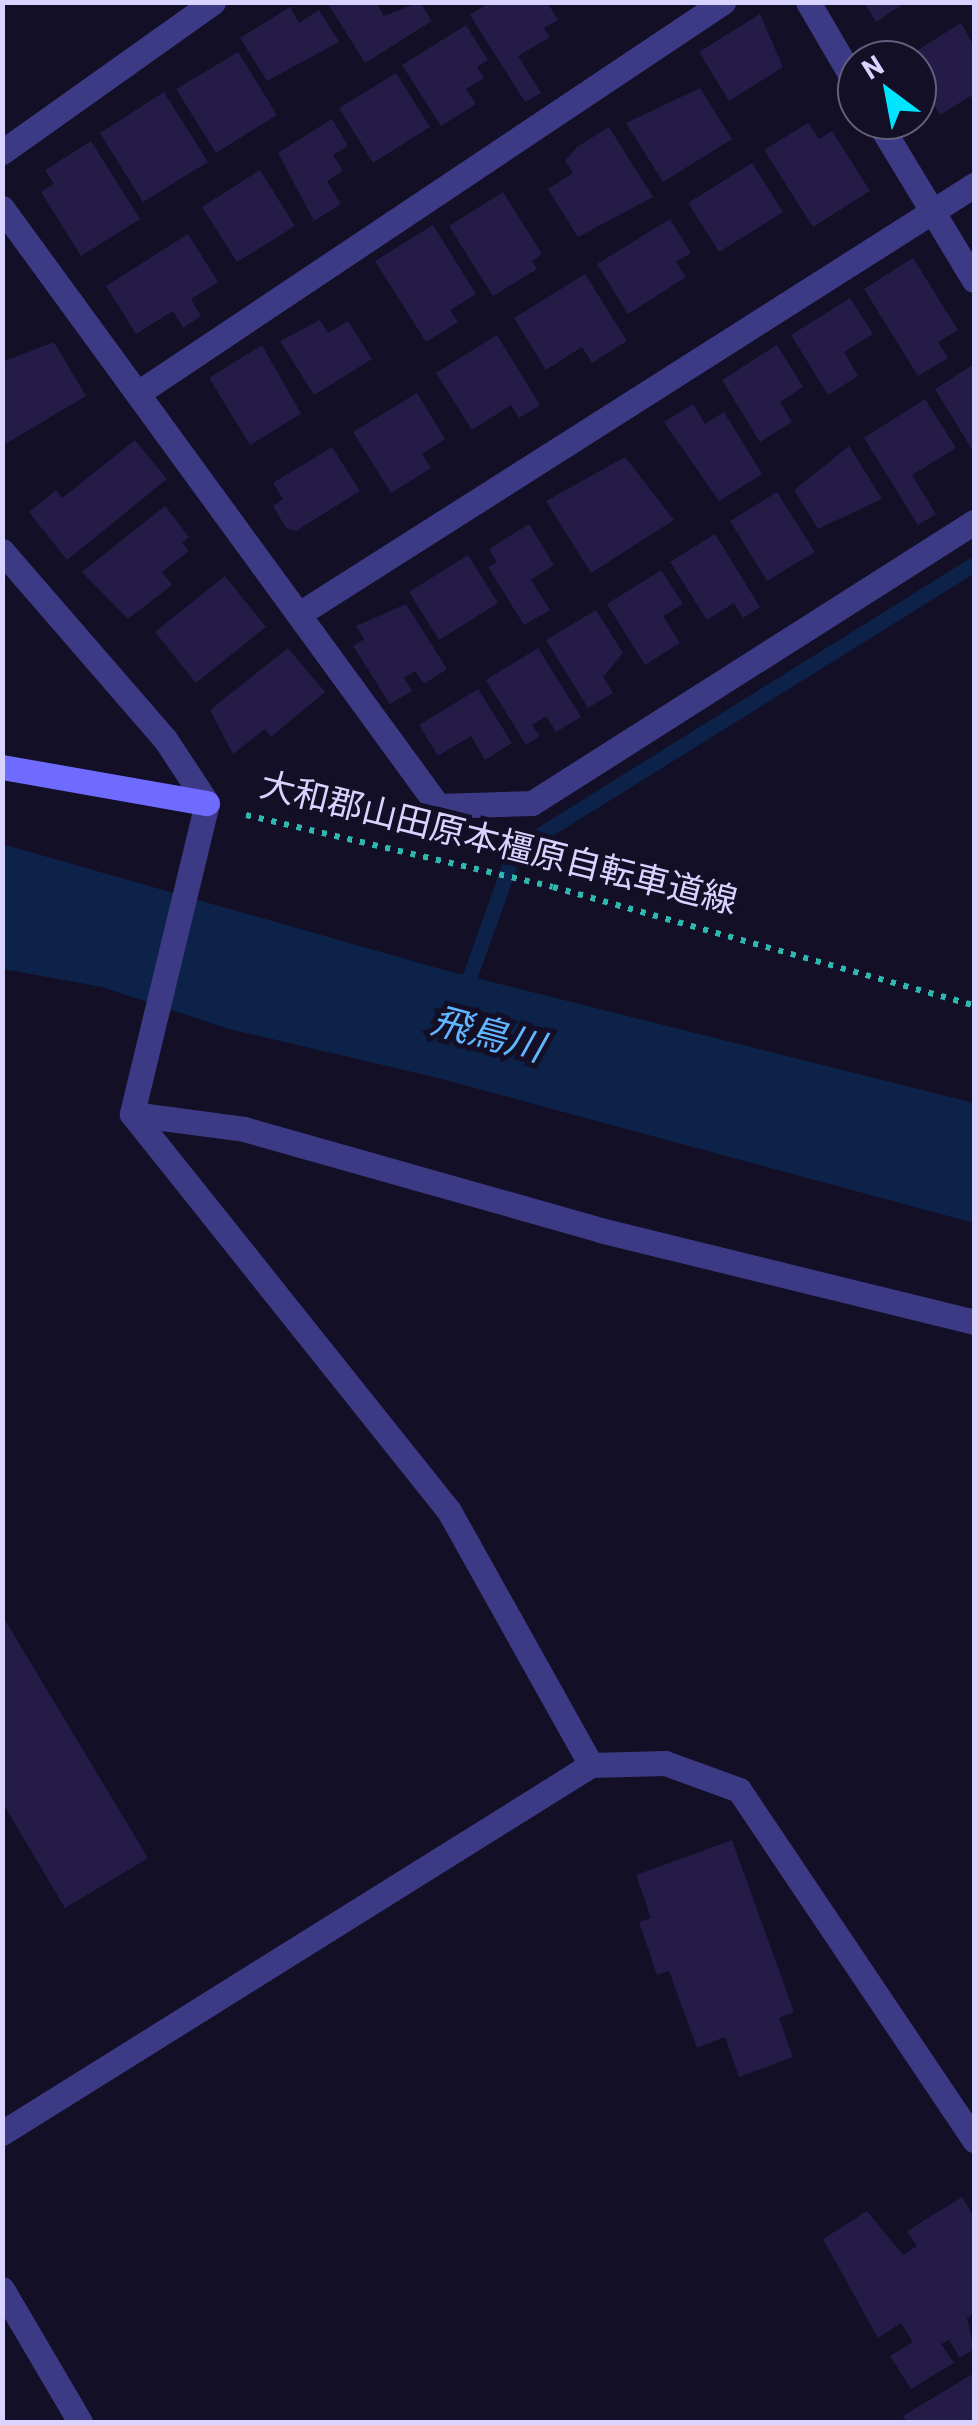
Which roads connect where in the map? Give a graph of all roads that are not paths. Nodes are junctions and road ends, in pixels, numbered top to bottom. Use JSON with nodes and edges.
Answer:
{"nodes":[{"id":1,"x":214,"y":2,"type":"edge"},
{"id":2,"x":723,"y":2,"type":"edge"},
{"id":3,"x":808,"y":2,"type":"edge"},
{"id":4,"x":837,"y":52,"type":"edge"},
{"id":5,"x":890,"y":140,"type":"edge"},
{"id":6,"x":2,"y":152,"type":"edge"},
{"id":7,"x":974,"y":185,"type":"edge"},
{"id":8,"x":2,"y":208,"type":"edge"},
{"id":9,"x":933,"y":214,"type":"junction"},
{"id":10,"x":974,"y":280,"type":"edge"},
{"id":11,"x":138,"y":393,"type":"junction"},
{"id":12,"x":974,"y":522,"type":"edge"},
{"id":13,"x":2,"y":551,"type":"edge"},
{"id":14,"x":298,"y":614,"type":"junction"},
{"id":15,"x":2,"y":766,"type":"edge"},
{"id":16,"x":205,"y":814,"type":"junction"},
{"id":17,"x":134,"y":1101,"type":"junction"},
{"id":18,"x":974,"y":1322,"type":"edge"},
{"id":19,"x":591,"y":1764,"type":"junction"},
{"id":20,"x":2,"y":2133,"type":"edge"},
{"id":21,"x":974,"y":2140,"type":"edge"},
{"id":22,"x":2,"y":2289,"type":"edge"},
{"id":23,"x":80,"y":2422,"type":"edge"}],
"edges":[{"from":1,"to":6,"type":"street"},
{"from":2,"to":11,"type":"street"},
{"from":3,"to":4,"type":"street"},
{"from":5,"to":9,"type":"street"},
{"from":7,"to":9,"type":"street"},
{"from":8,"to":11,"type":"street"},
{"from":9,"to":10,"type":"street"},
{"from":9,"to":14,"type":"street"},
{"from":11,"to":14,"type":"street"},
{"from":12,"to":14,"type":"street"},
{"from":13,"to":16,"type":"street"},
{"from":15,"to":16,"type":"main road","name":"大和郡山田原本橿原自転車道線"},
{"from":16,"to":17,"type":"street"},
{"from":17,"to":18,"type":"street"},
{"from":17,"to":19,"type":"street"},
{"from":19,"to":20,"type":"street"},
{"from":19,"to":21,"type":"street"},
{"from":22,"to":23,"type":"street"}]}
